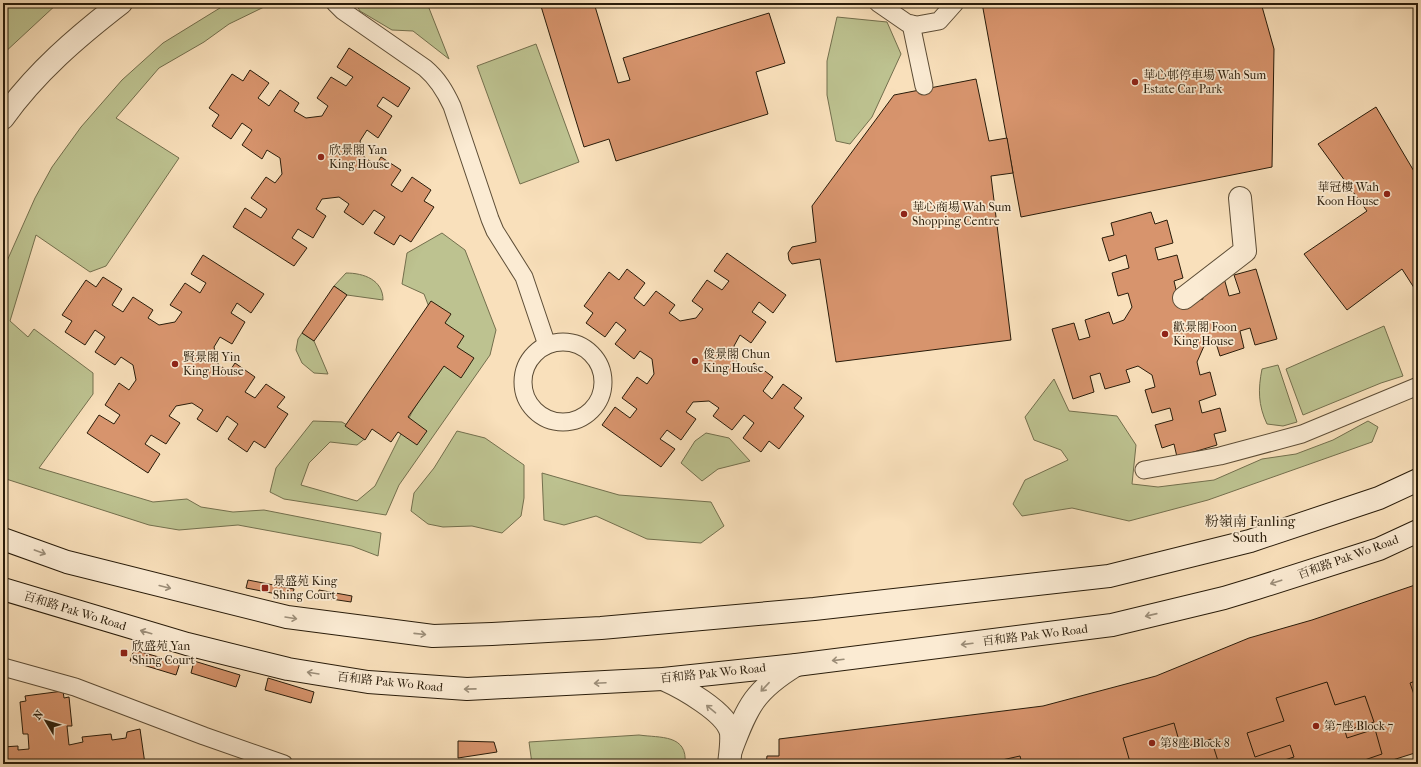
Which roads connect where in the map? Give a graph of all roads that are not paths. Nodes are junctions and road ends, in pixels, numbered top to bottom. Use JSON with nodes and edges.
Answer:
{"nodes":[{"id":1,"x":121,"y":3,"type":"edge"},
{"id":2,"x":335,"y":3,"type":"edge"},
{"id":3,"x":878,"y":3,"type":"edge"},
{"id":4,"x":955,"y":3,"type":"edge"},
{"id":5,"x":911,"y":24,"type":"junction"},
{"id":6,"x":924,"y":86,"type":"dead end"},
{"id":7,"x":3,"y":118,"type":"edge"},
{"id":8,"x":1240,"y":198,"type":"dead end"},
{"id":9,"x":1184,"y":298,"type":"dead end"},
{"id":10,"x":547,"y":345,"type":"junction"},
{"id":11,"x":1418,"y":386,"type":"edge"},
{"id":12,"x":1144,"y":470,"type":"dead end"},
{"id":13,"x":1418,"y":480,"type":"edge"},
{"id":14,"x":1418,"y":530,"type":"edge"},
{"id":15,"x":3,"y":539,"type":"edge"},
{"id":16,"x":3,"y":589,"type":"edge"},
{"id":17,"x":796,"y":665,"type":"junction"},
{"id":18,"x":3,"y":666,"type":"edge"},
{"id":19,"x":663,"y":679,"type":"junction"},
{"id":20,"x":729,"y":759,"type":"edge"},
{"id":21,"x":284,"y":764,"type":"edge"}],
"edges":[{"from":1,"to":7,"type":"main road"},
{"from":2,"to":10,"type":"lane"},
{"from":3,"to":5,"type":"lane"},
{"from":4,"to":5,"type":"lane"},
{"from":5,"to":6,"type":"lane"},
{"from":8,"to":9,"type":"main road"},
{"from":10,"to":10,"type":"lane"},
{"from":11,"to":12,"type":"lane"},
{"from":15,"to":13,"type":"main road","one_way":true},
{"from":14,"to":17,"type":"main road","name":"百和路 Pak Wo Road","one_way":true},
{"from":19,"to":16,"type":"main road","name":"百和路 Pak Wo Road","one_way":true},
{"from":17,"to":19,"type":"main road","name":"百和路 Pak Wo Road"},
{"from":17,"to":20,"type":"main road","one_way":true},
{"from":18,"to":21,"type":"lane"},
{"from":20,"to":19,"type":"main road","one_way":true}]}
